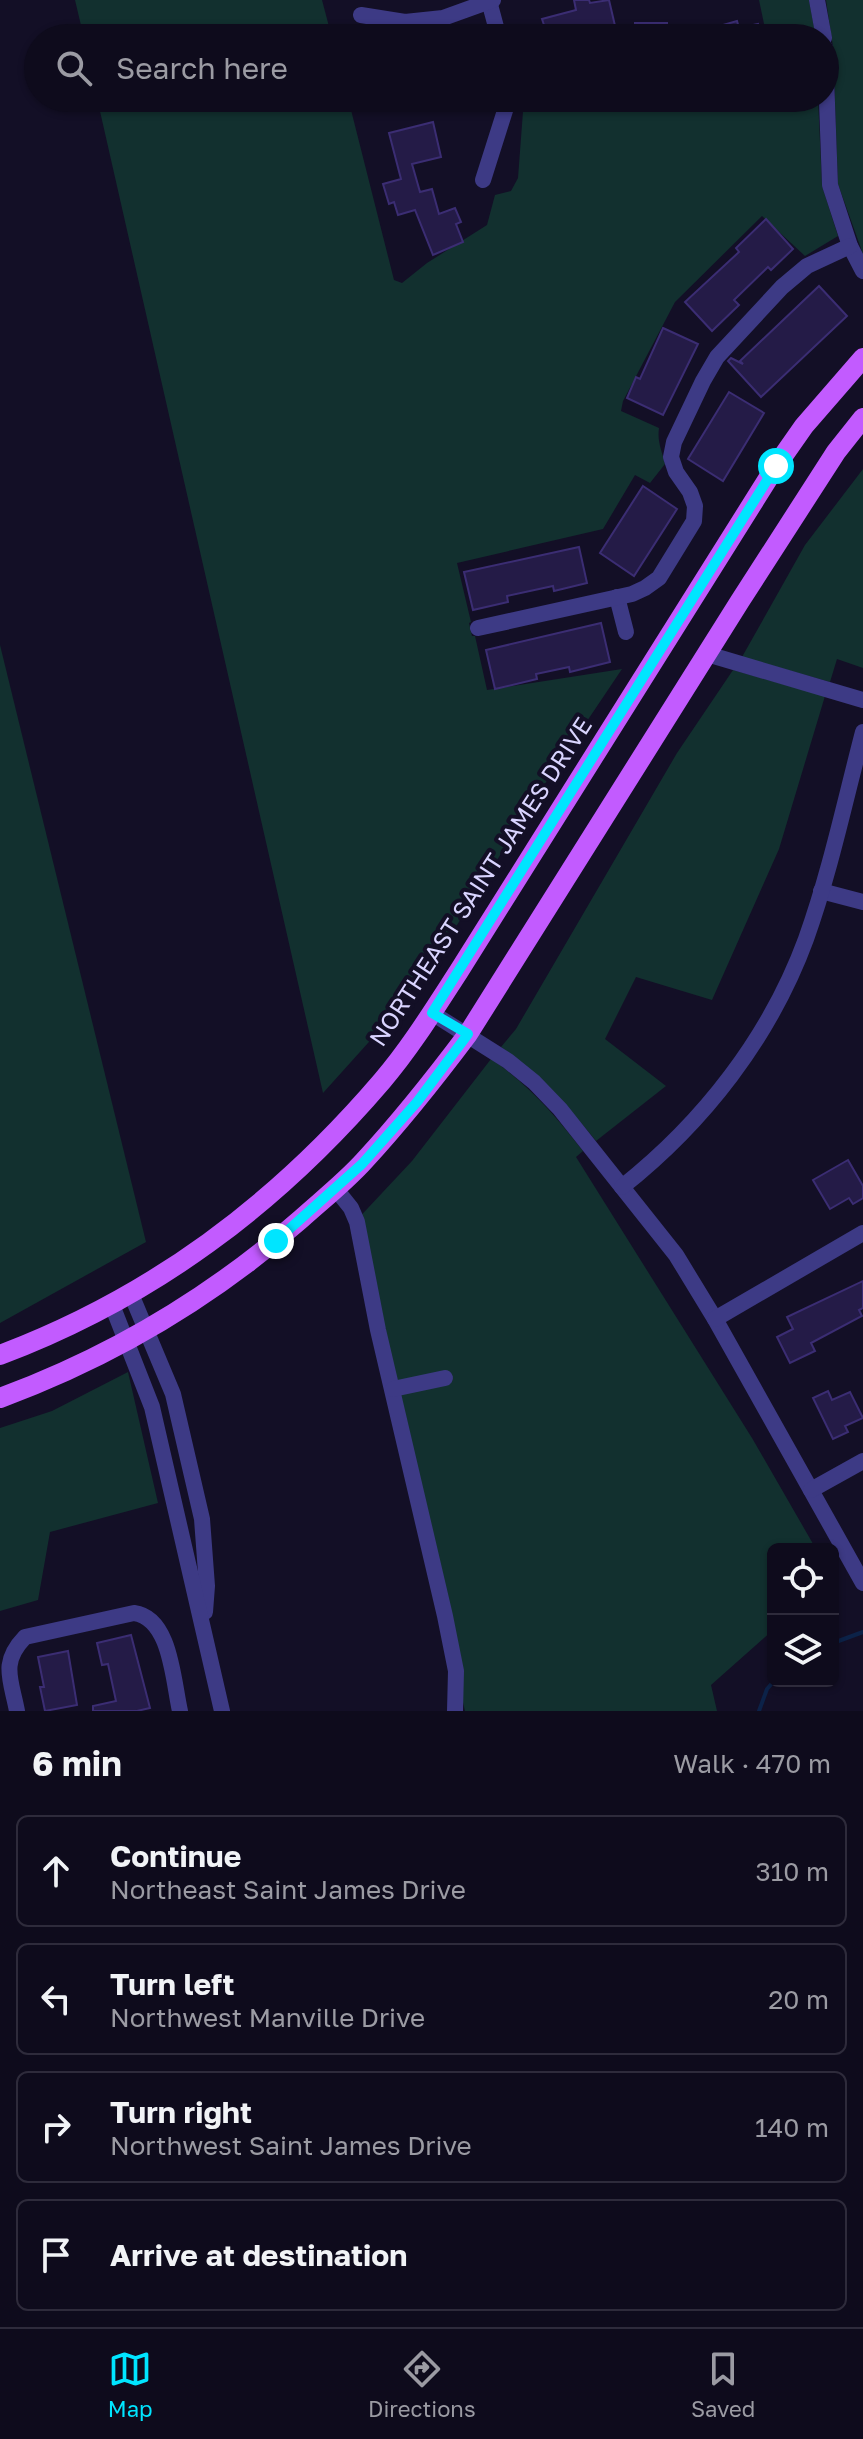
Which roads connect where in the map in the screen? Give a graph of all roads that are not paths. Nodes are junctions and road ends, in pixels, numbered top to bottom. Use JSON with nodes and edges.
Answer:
{"nodes":[{"id":1,"x":491,"y":0,"type":"edge"},
{"id":2,"x":817,"y":0,"type":"edge"},
{"id":3,"x":361,"y":15,"type":"dead end"},
{"id":4,"x":496,"y":24,"type":"edge"},
{"id":5,"x":821,"y":24,"type":"edge"},
{"id":6,"x":505,"y":112,"type":"edge"},
{"id":7,"x":827,"y":112,"type":"edge"},
{"id":8,"x":483,"y":180,"type":"dead end"},
{"id":9,"x":850,"y":246,"type":"junction"},
{"id":10,"x":863,"y":271,"type":"edge"},
{"id":11,"x":863,"y":358,"type":"edge"},
{"id":12,"x":863,"y":418,"type":"edge"},
{"id":13,"x":617,"y":597,"type":"junction"},
{"id":14,"x":478,"y":628,"type":"dead end"},
{"id":15,"x":626,"y":632,"type":"dead end"},
{"id":16,"x":707,"y":654,"type":"junction"},
{"id":17,"x":863,"y":700,"type":"edge"},
{"id":18,"x":863,"y":732,"type":"edge"},
{"id":19,"x":821,"y":891,"type":"junction"},
{"id":20,"x":863,"y":902,"type":"edge"},
{"id":21,"x":432,"y":1013,"type":"junction"},
{"id":22,"x":468,"y":1034,"type":"junction"},
{"id":23,"x":622,"y":1187,"type":"junction"},
{"id":24,"x":335,"y":1188,"type":"junction"},
{"id":25,"x":863,"y":1233,"type":"edge"},
{"id":26,"x":131,"y":1294,"type":"junction"},
{"id":27,"x":112,"y":1305,"type":"junction"},
{"id":28,"x":715,"y":1319,"type":"junction"},
{"id":29,"x":147,"y":1330,"type":"junction"},
{"id":30,"x":128,"y":1341,"type":"junction"},
{"id":31,"x":0,"y":1355,"type":"edge"},
{"id":32,"x":445,"y":1378,"type":"dead end"},
{"id":33,"x":393,"y":1389,"type":"junction"},
{"id":34,"x":0,"y":1398,"type":"edge"},
{"id":35,"x":863,"y":1461,"type":"edge"},
{"id":36,"x":811,"y":1490,"type":"junction"},
{"id":37,"x":863,"y":1583,"type":"edge"},
{"id":38,"x":202,"y":1621,"type":"junction"},
{"id":39,"x":17,"y":1711,"type":"edge"},
{"id":40,"x":180,"y":1711,"type":"edge"},
{"id":41,"x":222,"y":1711,"type":"edge"},
{"id":42,"x":455,"y":1711,"type":"edge"}],
"edges":[{"from":1,"to":3,"type":"street"},
{"from":1,"to":4,"type":"street"},
{"from":2,"to":5,"type":"street"},
{"from":6,"to":8,"type":"street"},
{"from":7,"to":9,"type":"street"},
{"from":9,"to":10,"type":"street"},
{"from":9,"to":13,"type":"street"},
{"from":11,"to":21,"type":"main road","name":"NORTHEAST SAINT JAMES DRIVE"},
{"from":12,"to":16,"type":"main road"},
{"from":13,"to":14,"type":"street"},
{"from":13,"to":15,"type":"street"},
{"from":16,"to":17,"type":"street"},
{"from":16,"to":22,"type":"main road"},
{"from":18,"to":19,"type":"street"},
{"from":19,"to":20,"type":"street"},
{"from":19,"to":23,"type":"street"},
{"from":21,"to":22,"type":"street"},
{"from":21,"to":26,"type":"main road","name":"NORTHEAST SAINT JAMES DRIVE"},
{"from":22,"to":23,"type":"street"},
{"from":22,"to":24,"type":"main road"},
{"from":23,"to":28,"type":"street"},
{"from":24,"to":29,"type":"main road"},
{"from":24,"to":33,"type":"street"},
{"from":25,"to":28,"type":"street"},
{"from":26,"to":27,"type":"main road","name":"NORTHEAST SAINT JAMES DRIVE"},
{"from":26,"to":29,"type":"street"},
{"from":27,"to":30,"type":"street"},
{"from":27,"to":31,"type":"main road","name":"NORTHEAST SAINT JAMES DRIVE"},
{"from":28,"to":36,"type":"street"},
{"from":29,"to":30,"type":"main road"},
{"from":29,"to":38,"type":"street"},
{"from":30,"to":34,"type":"main road"},
{"from":30,"to":38,"type":"street"},
{"from":32,"to":33,"type":"street"},
{"from":33,"to":42,"type":"street"},
{"from":35,"to":36,"type":"street"},
{"from":36,"to":37,"type":"street"},
{"from":38,"to":41,"type":"street"},
{"from":39,"to":40,"type":"street"}]}
